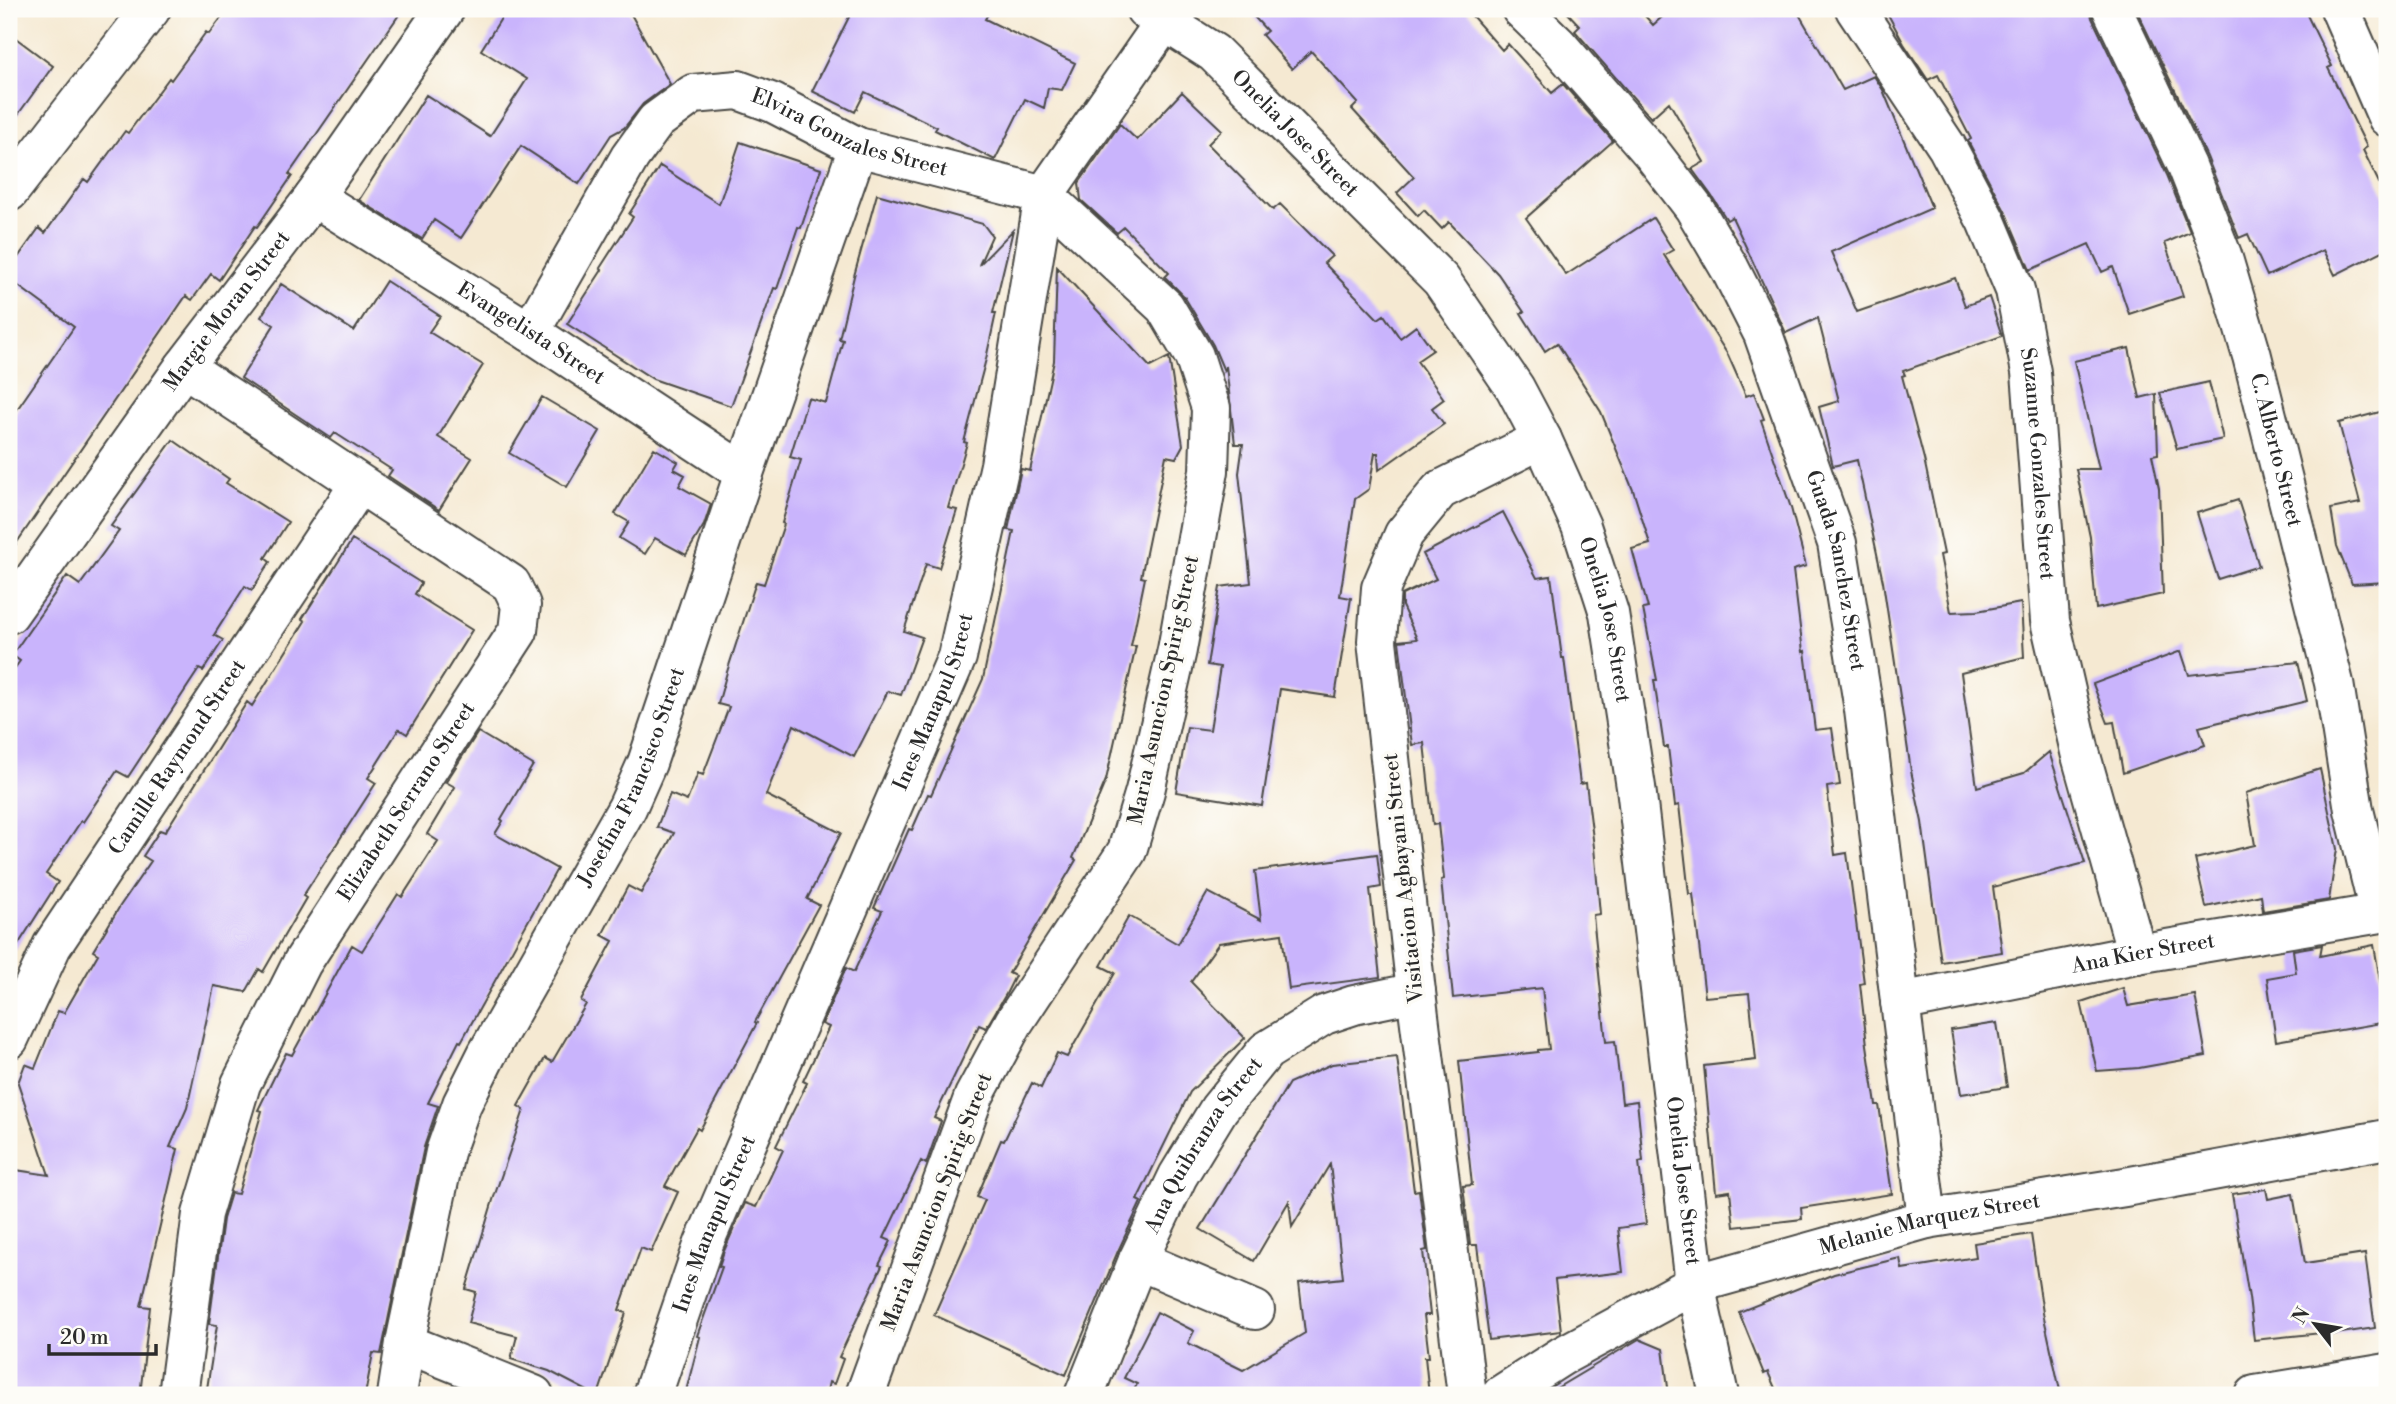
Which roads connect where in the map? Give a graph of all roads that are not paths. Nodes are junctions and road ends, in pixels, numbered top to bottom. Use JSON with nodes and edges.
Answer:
{"nodes":[{"id":1,"x":151,"y":9,"type":"edge"},
{"id":2,"x":445,"y":9,"type":"edge"},
{"id":3,"x":1521,"y":9,"type":"edge"},
{"id":4,"x":1856,"y":9,"type":"edge"},
{"id":5,"x":2112,"y":9,"type":"edge"},
{"id":6,"x":2340,"y":9,"type":"edge"},
{"id":7,"x":1163,"y":13,"type":"edge"},
{"id":8,"x":2387,"y":117,"type":"edge"},
{"id":9,"x":858,"y":147,"type":"junction"},
{"id":10,"x":9,"y":192,"type":"edge"},
{"id":11,"x":1044,"y":195,"type":"junction"},
{"id":12,"x":314,"y":197,"type":"junction"},
{"id":13,"x":530,"y":332,"type":"junction"},
{"id":14,"x":184,"y":367,"type":"junction"},
{"id":15,"x":1542,"y":439,"type":"junction"},
{"id":16,"x":744,"y":473,"type":"junction"},
{"id":17,"x":359,"y":485,"type":"junction"},
{"id":18,"x":9,"y":614,"type":"edge"},
{"id":19,"x":2383,"y":913,"type":"edge"},
{"id":20,"x":2137,"y":954,"type":"junction"},
{"id":21,"x":1416,"y":992,"type":"junction"},
{"id":22,"x":1900,"y":1002,"type":"junction"},
{"id":23,"x":9,"y":1039,"type":"edge"},
{"id":24,"x":2387,"y":1139,"type":"edge"},
{"id":25,"x":1927,"y":1219,"type":"junction"},
{"id":26,"x":1138,"y":1260,"type":"junction"},
{"id":27,"x":1695,"y":1284,"type":"junction"},
{"id":28,"x":1255,"y":1310,"type":"dead end"},
{"id":29,"x":405,"y":1343,"type":"junction"},
{"id":30,"x":2387,"y":1373,"type":"edge"},
{"id":31,"x":178,"y":1395,"type":"edge"},
{"id":32,"x":397,"y":1395,"type":"edge"},
{"id":33,"x":534,"y":1395,"type":"edge"},
{"id":34,"x":652,"y":1395,"type":"edge"},
{"id":35,"x":865,"y":1395,"type":"edge"},
{"id":36,"x":1084,"y":1395,"type":"edge"},
{"id":37,"x":1467,"y":1395,"type":"edge"},
{"id":38,"x":1501,"y":1395,"type":"edge"},
{"id":39,"x":1718,"y":1395,"type":"edge"},
{"id":40,"x":2255,"y":1395,"type":"edge"}],
"edges":[{"from":1,"to":10,"type":"street"},
{"from":2,"to":12,"type":"street","name":"Margie Moran Street"},
{"from":3,"to":22,"type":"street","name":"Guada Sanchez Street"},
{"from":4,"to":20,"type":"street","name":"Suzanne Gonzales Street"},
{"from":5,"to":19,"type":"street","name":"C. Alberto Street"},
{"from":6,"to":8,"type":"street"},
{"from":7,"to":11,"type":"street","name":"Ines Manapul Street"},
{"from":7,"to":15,"type":"street","name":"Onelia Jose Street"},
{"from":9,"to":11,"type":"street","name":"Elvira Gonzales Street"},
{"from":9,"to":13,"type":"street","name":"Elvira Gonzales Street"},
{"from":9,"to":16,"type":"street","name":"Josefina Francisco Street"},
{"from":11,"to":34,"type":"street","name":"Ines Manapul Street"},
{"from":11,"to":35,"type":"street","name":"Maria Asuncion Spirig Street"},
{"from":12,"to":13,"type":"street","name":"Evangelista Street"},
{"from":12,"to":14,"type":"street","name":"Margie Moran Street"},
{"from":13,"to":16,"type":"street","name":"Evangelista Street"},
{"from":14,"to":17,"type":"street","name":"Elizabeth Serrano Street"},
{"from":14,"to":18,"type":"street","name":"Margie Moran Street"},
{"from":15,"to":21,"type":"street","name":"Visitacion Agbayani Street"},
{"from":15,"to":27,"type":"street","name":"Onelia Jose Street"},
{"from":16,"to":29,"type":"street","name":"Josefina Francisco Street"},
{"from":17,"to":23,"type":"street","name":"Camille Raymond Street"},
{"from":17,"to":31,"type":"street","name":"Elizabeth Serrano Street"},
{"from":19,"to":20,"type":"street","name":"Ana Kier Street"},
{"from":20,"to":22,"type":"street","name":"Ana Kier Street"},
{"from":21,"to":26,"type":"street","name":"Ana Quibranza Street"},
{"from":21,"to":37,"type":"street","name":"Visitacion Agbayani Street"},
{"from":22,"to":25,"type":"street","name":"Guada Sanchez Street"},
{"from":24,"to":25,"type":"street","name":"Melanie Marquez Street"},
{"from":25,"to":27,"type":"street","name":"Melanie Marquez Street"},
{"from":26,"to":28,"type":"street"},
{"from":26,"to":36,"type":"street","name":"Ana Quibranza Street"},
{"from":27,"to":38,"type":"street","name":"Melanie Marquez Street"},
{"from":27,"to":39,"type":"street","name":"Onelia Jose Street"},
{"from":29,"to":32,"type":"street","name":"Josefina Francisco Street"},
{"from":29,"to":33,"type":"street"},
{"from":30,"to":40,"type":"street"}]}
